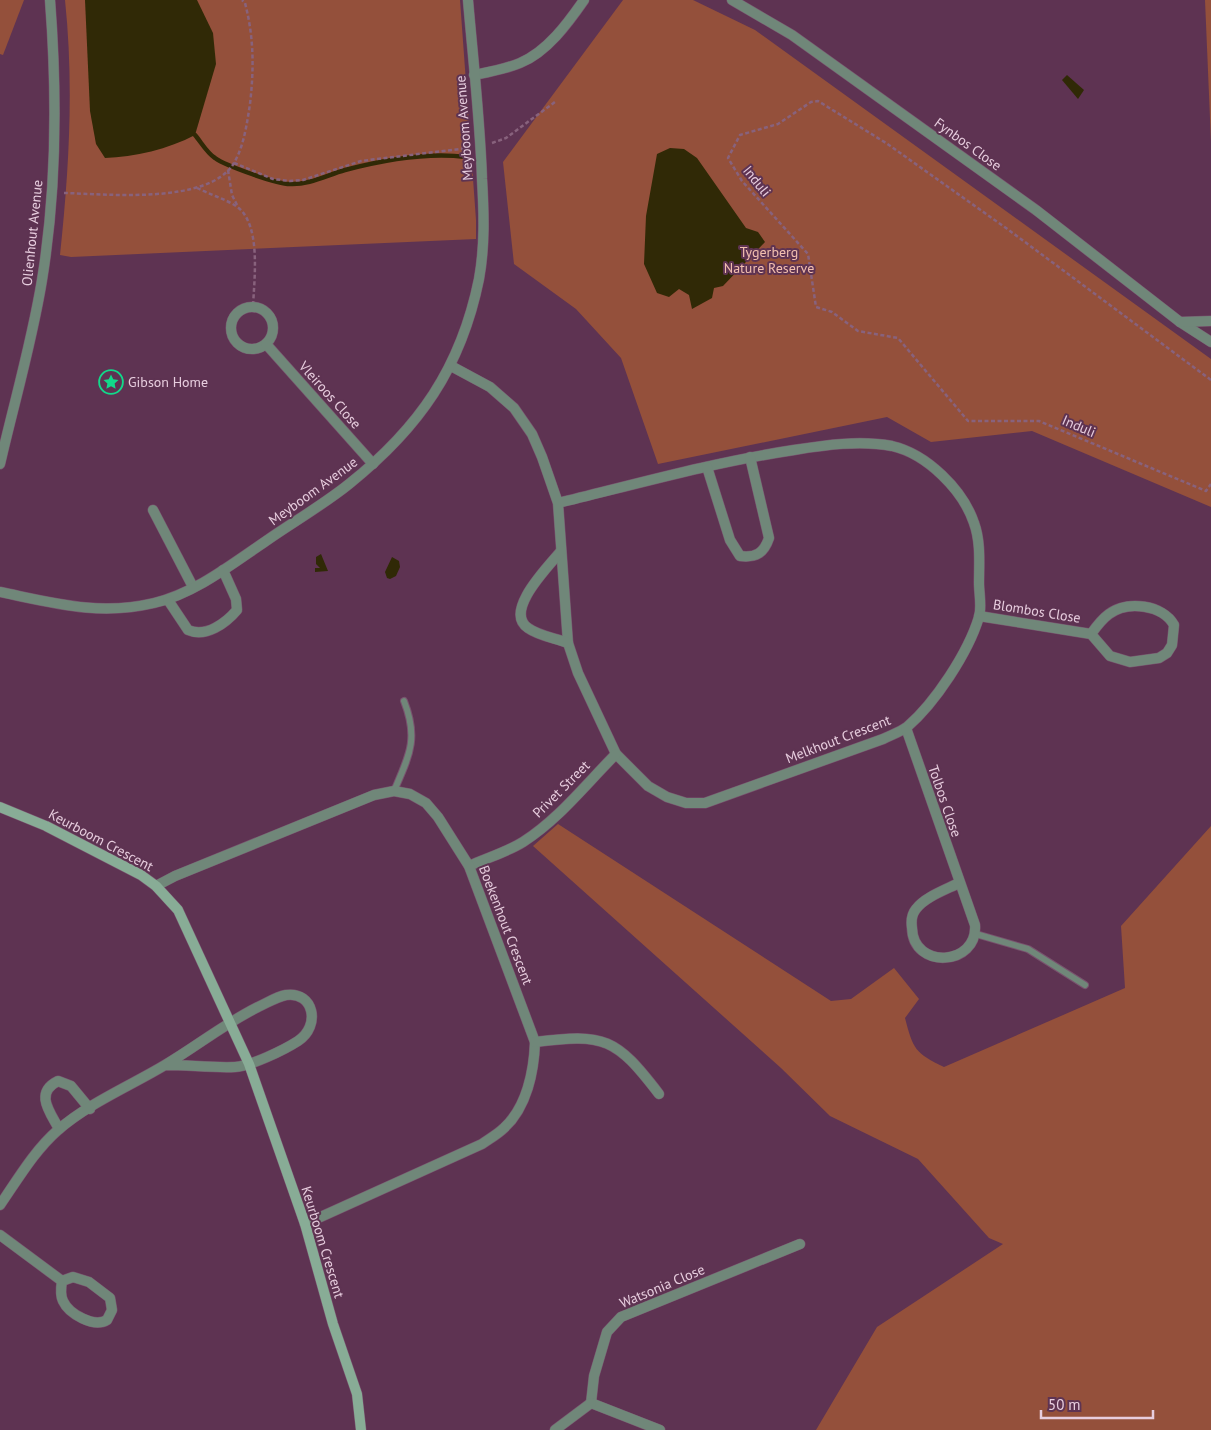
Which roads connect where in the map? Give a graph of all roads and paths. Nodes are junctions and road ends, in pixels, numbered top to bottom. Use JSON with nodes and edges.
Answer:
{"nodes":[{"id":1,"x":50,"y":0,"type":"edge"},
{"id":2,"x":242,"y":0,"type":"edge"},
{"id":3,"x":468,"y":0,"type":"edge"},
{"id":4,"x":584,"y":0,"type":"edge"},
{"id":5,"x":732,"y":0,"type":"edge"},
{"id":6,"x":474,"y":75,"type":"junction"},
{"id":7,"x":555,"y":102,"type":"dead end"},
{"id":8,"x":481,"y":147,"type":"junction"},
{"id":9,"x":234,"y":163,"type":"junction"},
{"id":10,"x":228,"y":169,"type":"junction"},
{"id":11,"x":197,"y":188,"type":"junction"},
{"id":12,"x":63,"y":192,"type":"dead end"},
{"id":13,"x":237,"y":206,"type":"junction"},
{"id":14,"x":254,"y":307,"type":"junction"},
{"id":15,"x":1211,"y":321,"type":"edge"},
{"id":16,"x":1180,"y":322,"type":"junction"},
{"id":17,"x":1211,"y":342,"type":"edge"},
{"id":18,"x":266,"y":344,"type":"junction"},
{"id":19,"x":451,"y":366,"type":"junction"},
{"id":20,"x":1211,"y":380,"type":"edge"},
{"id":21,"x":750,"y":457,"type":"junction"},
{"id":22,"x":0,"y":464,"type":"edge"},
{"id":23,"x":373,"y":464,"type":"junction"},
{"id":24,"x":707,"y":467,"type":"junction"},
{"id":25,"x":1211,"y":484,"type":"edge"},
{"id":26,"x":558,"y":503,"type":"junction"},
{"id":27,"x":153,"y":510,"type":"dead end"},
{"id":28,"x":561,"y":551,"type":"junction"},
{"id":29,"x":223,"y":570,"type":"junction"},
{"id":30,"x":193,"y":587,"type":"junction"},
{"id":31,"x":0,"y":592,"type":"edge"},
{"id":32,"x":168,"y":600,"type":"junction"},
{"id":33,"x":979,"y":616,"type":"junction"},
{"id":34,"x":1091,"y":634,"type":"junction"},
{"id":35,"x":568,"y":643,"type":"junction"},
{"id":36,"x":404,"y":702,"type":"dead end"},
{"id":37,"x":906,"y":728,"type":"junction"},
{"id":38,"x":616,"y":754,"type":"junction"},
{"id":39,"x":394,"y":791,"type":"junction"},
{"id":40,"x":0,"y":807,"type":"edge"},
{"id":41,"x":469,"y":866,"type":"junction"},
{"id":42,"x":959,"y":883,"type":"junction"},
{"id":43,"x":156,"y":886,"type":"junction"},
{"id":44,"x":976,"y":934,"type":"junction"},
{"id":45,"x":1085,"y":985,"type":"dead end"},
{"id":46,"x":229,"y":1022,"type":"junction"},
{"id":47,"x":535,"y":1042,"type":"junction"},
{"id":48,"x":249,"y":1064,"type":"junction"},
{"id":49,"x":166,"y":1065,"type":"junction"},
{"id":50,"x":659,"y":1094,"type":"dead end"},
{"id":51,"x":90,"y":1108,"type":"junction"},
{"id":52,"x":59,"y":1129,"type":"junction"},
{"id":53,"x":0,"y":1205,"type":"edge"},
{"id":54,"x":305,"y":1224,"type":"junction"},
{"id":55,"x":0,"y":1235,"type":"edge"},
{"id":56,"x":800,"y":1244,"type":"dead end"},
{"id":57,"x":62,"y":1281,"type":"junction"},
{"id":58,"x":591,"y":1403,"type":"junction"},
{"id":59,"x":361,"y":1430,"type":"edge"},
{"id":60,"x":555,"y":1430,"type":"edge"},
{"id":61,"x":660,"y":1430,"type":"edge"}],
"edges":[{"from":1,"to":22,"type":"street","name":"Olienhout Avenue"},
{"from":2,"to":9,"type":"path"},
{"from":3,"to":6,"type":"street","name":"Meyboom Avenue"},
{"from":4,"to":6,"type":"street"},
{"from":5,"to":16,"type":"street","name":"Fynbos Close"},
{"from":6,"to":8,"type":"street","name":"Meyboom Avenue"},
{"from":7,"to":8,"type":"path"},
{"from":8,"to":9,"type":"path"},
{"from":8,"to":19,"type":"street","name":"Meyboom Avenue"},
{"from":9,"to":10,"type":"path"},
{"from":10,"to":11,"type":"path"},
{"from":10,"to":13,"type":"path"},
{"from":11,"to":12,"type":"path"},
{"from":11,"to":13,"type":"path"},
{"from":13,"to":14,"type":"path"},
{"from":14,"to":18,"type":"street"},
{"from":14,"to":18,"type":"street"},
{"from":15,"to":16,"type":"street"},
{"from":16,"to":17,"type":"street","name":"Fynbos Close"},
{"from":18,"to":23,"type":"street","name":"Vleiroos Close"},
{"from":19,"to":23,"type":"street","name":"Meyboom Avenue"},
{"from":19,"to":26,"type":"street","name":"Melkhout Crescent"},
{"from":20,"to":25,"type":"path","name":"Induli"},
{"from":21,"to":24,"type":"street","name":"Melkhout Crescent"},
{"from":21,"to":24,"type":"street"},
{"from":21,"to":33,"type":"street","name":"Melkhout Crescent"},
{"from":23,"to":29,"type":"street","name":"Meyboom Avenue"},
{"from":24,"to":26,"type":"street","name":"Melkhout Crescent"},
{"from":26,"to":28,"type":"street","name":"Melkhout Crescent"},
{"from":27,"to":30,"type":"street"},
{"from":28,"to":35,"type":"street","name":"Melkhout Crescent"},
{"from":28,"to":35,"type":"street"},
{"from":29,"to":30,"type":"street","name":"Meyboom Avenue"},
{"from":29,"to":32,"type":"street"},
{"from":30,"to":32,"type":"street","name":"Meyboom Avenue"},
{"from":31,"to":32,"type":"street","name":"Meyboom Avenue"},
{"from":33,"to":34,"type":"street","name":"Blombos Close"},
{"from":33,"to":37,"type":"street","name":"Melkhout Crescent"},
{"from":34,"to":34,"type":"street","name":"Blombos Close"},
{"from":35,"to":38,"type":"street","name":"Melkhout Crescent"},
{"from":36,"to":39,"type":"lane"},
{"from":37,"to":38,"type":"street","name":"Melkhout Crescent"},
{"from":37,"to":42,"type":"street","name":"Tolbos Close"},
{"from":38,"to":41,"type":"street","name":"Privet Street"},
{"from":39,"to":41,"type":"street","name":"Boekenhout Crescent"},
{"from":39,"to":43,"type":"street"},
{"from":40,"to":43,"type":"street","name":"Keurboom Crescent"},
{"from":41,"to":47,"type":"street","name":"Boekenhout Crescent"},
{"from":42,"to":44,"type":"street","name":"Tolbos Close"},
{"from":42,"to":44,"type":"street"},
{"from":43,"to":46,"type":"street","name":"Keurboom Crescent"},
{"from":44,"to":45,"type":"lane"},
{"from":46,"to":48,"type":"street","name":"Keurboom Crescent"},
{"from":46,"to":48,"type":"street"},
{"from":46,"to":49,"type":"street"},
{"from":47,"to":50,"type":"street"},
{"from":47,"to":54,"type":"street","name":"Boekenhout Crescent"},
{"from":48,"to":49,"type":"street"},
{"from":48,"to":54,"type":"street","name":"Keurboom Crescent"},
{"from":49,"to":51,"type":"street"},
{"from":51,"to":52,"type":"street"},
{"from":51,"to":52,"type":"street"},
{"from":52,"to":53,"type":"street"},
{"from":54,"to":59,"type":"street","name":"Keurboom Crescent"},
{"from":55,"to":57,"type":"street"},
{"from":56,"to":58,"type":"street","name":"Watsonia Close"},
{"from":57,"to":57,"type":"street"},
{"from":58,"to":60,"type":"street"},
{"from":58,"to":61,"type":"street"}]}
